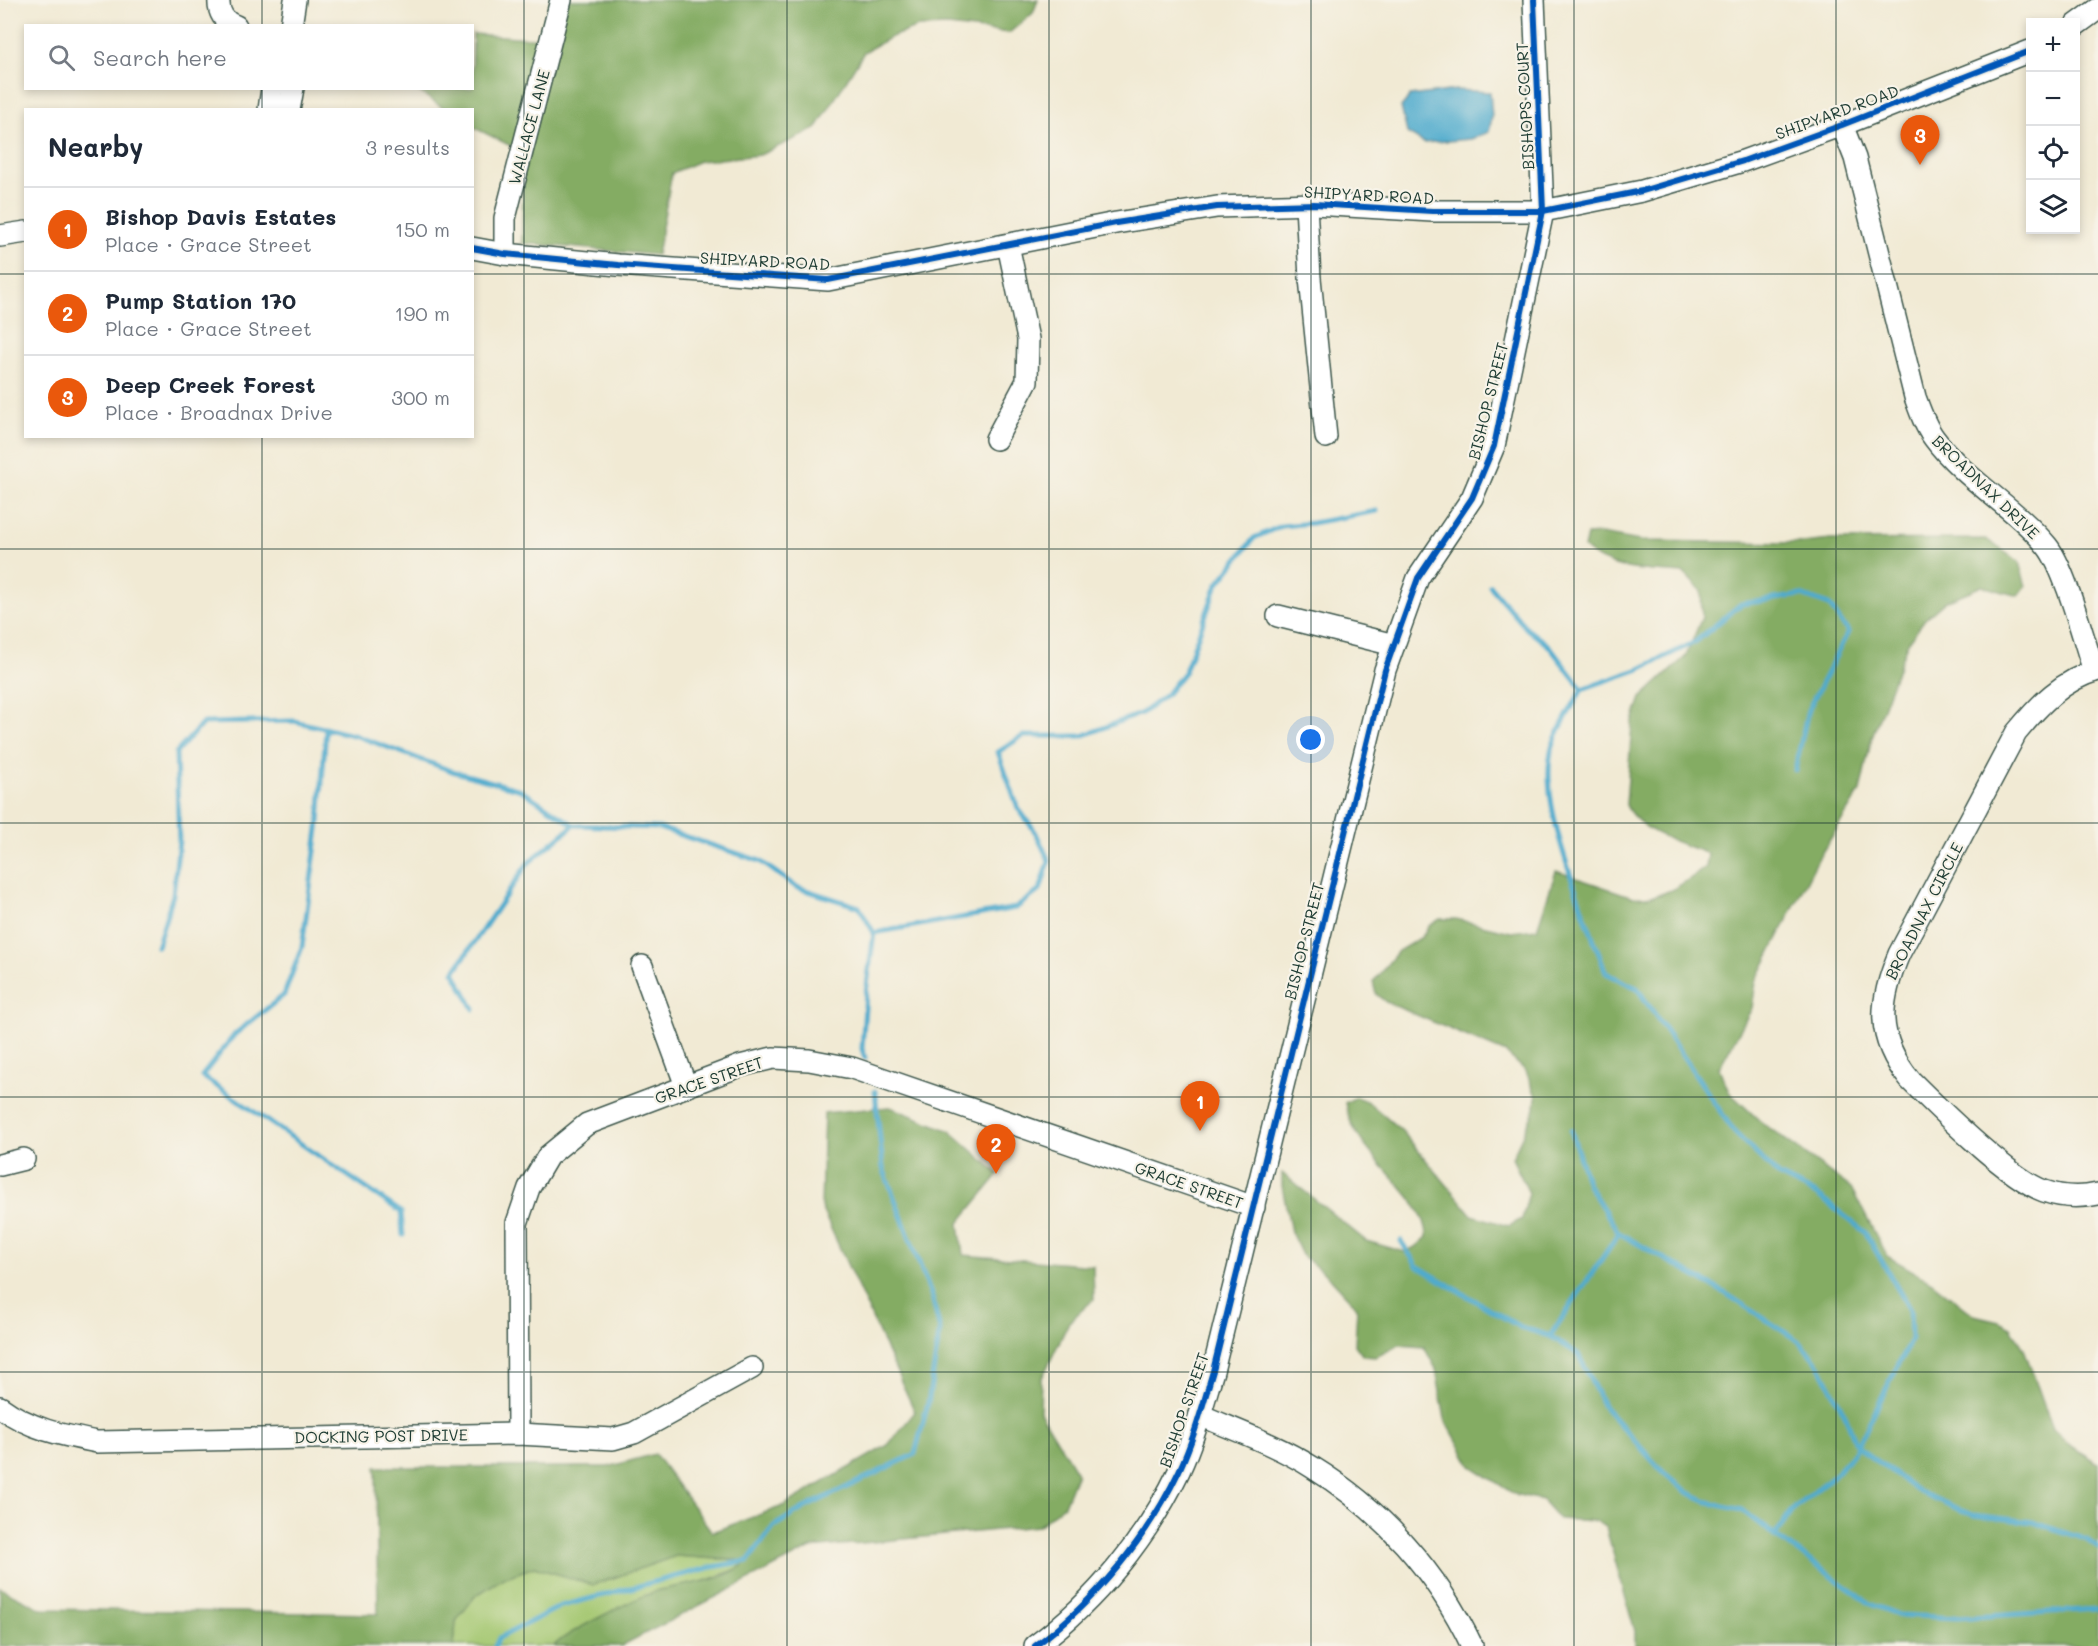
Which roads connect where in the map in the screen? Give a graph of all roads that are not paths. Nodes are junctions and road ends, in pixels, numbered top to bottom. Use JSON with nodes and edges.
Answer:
{"nodes":[{"id":1,"x":219,"y":0,"type":"edge"},
{"id":2,"x":295,"y":0,"type":"edge"},
{"id":3,"x":561,"y":0,"type":"edge"},
{"id":4,"x":1534,"y":0,"type":"edge"},
{"id":5,"x":2098,"y":9,"type":"edge"},
{"id":6,"x":2080,"y":22,"type":"edge"},
{"id":7,"x":233,"y":24,"type":"edge"},
{"id":8,"x":291,"y":24,"type":"edge"},
{"id":9,"x":2026,"y":53,"type":"edge"},
{"id":10,"x":272,"y":90,"type":"edge"},
{"id":11,"x":293,"y":90,"type":"edge"},
{"id":12,"x":269,"y":108,"type":"edge"},
{"id":13,"x":289,"y":108,"type":"edge"},
{"id":14,"x":1842,"y":125,"type":"junction"},
{"id":15,"x":1306,"y":205,"type":"junction"},
{"id":16,"x":1543,"y":211,"type":"junction"},
{"id":17,"x":24,"y":232,"type":"edge"},
{"id":18,"x":0,"y":236,"type":"edge"},
{"id":19,"x":1008,"y":245,"type":"junction"},
{"id":20,"x":474,"y":248,"type":"edge"},
{"id":21,"x":505,"y":254,"type":"junction"},
{"id":22,"x":1326,"y":437,"type":"dead end"},
{"id":23,"x":996,"y":439,"type":"dead end"},
{"id":24,"x":1278,"y":616,"type":"dead end"},
{"id":25,"x":1394,"y":645,"type":"junction"},
{"id":26,"x":2096,"y":670,"type":"edge"},
{"id":27,"x":642,"y":966,"type":"dead end"},
{"id":28,"x":686,"y":1086,"type":"junction"},
{"id":29,"x":24,"y":1159,"type":"dead end"},
{"id":30,"x":0,"y":1165,"type":"edge"},
{"id":31,"x":2098,"y":1194,"type":"edge"},
{"id":32,"x":1254,"y":1207,"type":"junction"},
{"id":33,"x":752,"y":1368,"type":"dead end"},
{"id":34,"x":0,"y":1407,"type":"edge"},
{"id":35,"x":1200,"y":1415,"type":"junction"},
{"id":36,"x":518,"y":1434,"type":"junction"},
{"id":37,"x":1035,"y":1646,"type":"edge"},
{"id":38,"x":1472,"y":1646,"type":"edge"}],
"edges":[{"from":1,"to":7,"type":"street"},
{"from":2,"to":8,"type":"street"},
{"from":3,"to":21,"type":"street","name":"WALLACE LANE"},
{"from":4,"to":16,"type":"street","name":"BISHOPS COURT"},
{"from":5,"to":6,"type":"street"},
{"from":9,"to":14,"type":"street","name":"SHIPYARD ROAD"},
{"from":10,"to":12,"type":"street"},
{"from":11,"to":13,"type":"street"},
{"from":14,"to":16,"type":"street","name":"SHIPYARD ROAD"},
{"from":14,"to":26,"type":"street","name":"BROADNAX DRIVE"},
{"from":15,"to":16,"type":"street","name":"SHIPYARD ROAD"},
{"from":15,"to":19,"type":"street","name":"SHIPYARD ROAD"},
{"from":15,"to":22,"type":"street"},
{"from":16,"to":25,"type":"street","name":"BISHOP STREET"},
{"from":17,"to":18,"type":"street"},
{"from":19,"to":21,"type":"street","name":"SHIPYARD ROAD"},
{"from":19,"to":23,"type":"street"},
{"from":20,"to":21,"type":"street","name":"SHIPYARD ROAD"},
{"from":24,"to":25,"type":"street"},
{"from":25,"to":32,"type":"street","name":"BISHOP STREET"},
{"from":26,"to":31,"type":"street","name":"BROADNAX CIRCLE"},
{"from":27,"to":28,"type":"street"},
{"from":28,"to":32,"type":"street","name":"GRACE STREET"},
{"from":28,"to":36,"type":"street","name":"GRACE STREET"},
{"from":29,"to":30,"type":"street"},
{"from":32,"to":35,"type":"street","name":"BISHOP STREET"},
{"from":33,"to":36,"type":"street","name":"DOCKING POST DRIVE"},
{"from":34,"to":36,"type":"street","name":"DOCKING POST DRIVE"},
{"from":35,"to":37,"type":"street","name":"BISHOP STREET"},
{"from":35,"to":38,"type":"street"}]}
